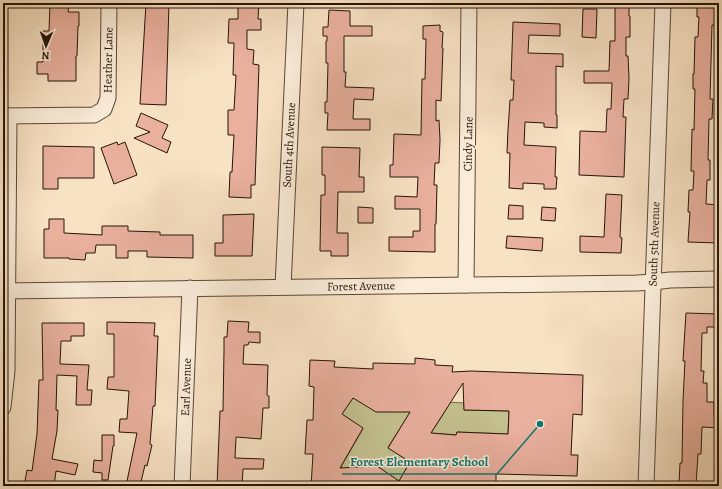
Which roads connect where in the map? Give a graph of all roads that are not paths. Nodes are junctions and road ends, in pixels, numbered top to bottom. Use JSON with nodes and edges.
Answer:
{"nodes":[{"id":1,"x":109,"y":3,"type":"edge"},
{"id":2,"x":296,"y":3,"type":"edge"},
{"id":3,"x":469,"y":3,"type":"edge"},
{"id":4,"x":663,"y":3,"type":"edge"},
{"id":5,"x":6,"y":116,"type":"edge"},
{"id":6,"x":719,"y":279,"type":"edge"},
{"id":7,"x":653,"y":282,"type":"junction"},
{"id":8,"x":466,"y":285,"type":"junction"},
{"id":9,"x":283,"y":287,"type":"junction"},
{"id":10,"x":190,"y":288,"type":"junction"},
{"id":11,"x":6,"y":291,"type":"edge"},
{"id":12,"x":3,"y":407,"type":"edge"},
{"id":13,"x":182,"y":486,"type":"edge"},
{"id":14,"x":646,"y":486,"type":"edge"}],
"edges":[{"from":1,"to":5,"type":"street","name":"Heather Lane"},
{"from":2,"to":9,"type":"street","name":"South 4th Avenue"},
{"from":3,"to":8,"type":"street","name":"Cindy Lane"},
{"from":4,"to":7,"type":"street","name":"South 5th Avenue"},
{"from":5,"to":11,"type":"street"},
{"from":6,"to":7,"type":"street","name":"Forest Avenue"},
{"from":7,"to":8,"type":"street","name":"Forest Avenue"},
{"from":7,"to":14,"type":"street","name":"South 5th Avenue"},
{"from":8,"to":9,"type":"street","name":"Forest Avenue"},
{"from":9,"to":10,"type":"street","name":"Forest Avenue"},
{"from":10,"to":11,"type":"street","name":"Forest Avenue"},
{"from":10,"to":13,"type":"street","name":"Earl Avenue"},
{"from":11,"to":12,"type":"street"}]}
